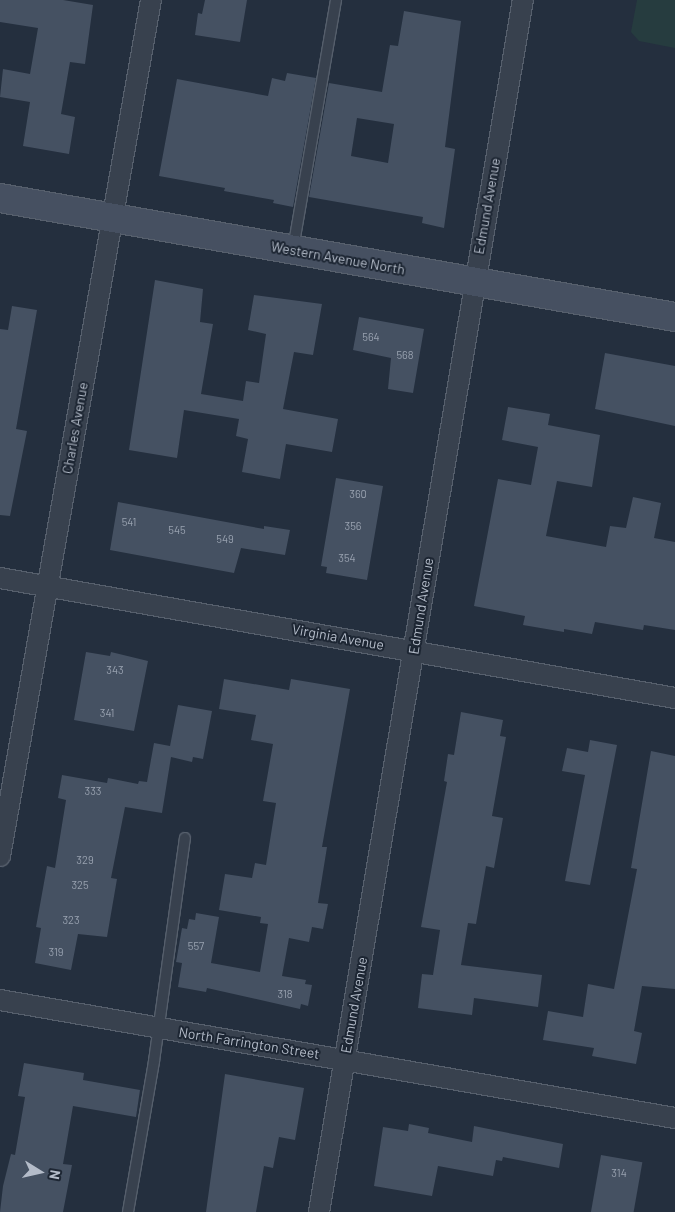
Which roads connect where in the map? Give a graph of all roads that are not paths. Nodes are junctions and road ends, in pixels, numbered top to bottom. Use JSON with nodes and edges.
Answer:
{"nodes":[{"id":1,"x":151,"y":0,"type":"edge"},
{"id":2,"x":336,"y":0,"type":"edge"},
{"id":3,"x":523,"y":0,"type":"edge"},
{"id":4,"x":0,"y":198,"type":"edge"},
{"id":5,"x":112,"y":218,"type":"junction"},
{"id":6,"x":292,"y":250,"type":"junction"},
{"id":7,"x":474,"y":282,"type":"junction"},
{"id":8,"x":675,"y":317,"type":"edge"},
{"id":9,"x":0,"y":578,"type":"edge"},
{"id":10,"x":46,"y":586,"type":"junction"},
{"id":11,"x":413,"y":650,"type":"junction"},
{"id":12,"x":675,"y":698,"type":"edge"},
{"id":13,"x":185,"y":838,"type":"dead end"},
{"id":14,"x":0,"y":856,"type":"edge"},
{"id":15,"x":0,"y":1000,"type":"edge"},
{"id":16,"x":158,"y":1028,"type":"junction"},
{"id":17,"x":345,"y":1059,"type":"junction"},
{"id":18,"x":675,"y":1118,"type":"edge"},
{"id":19,"x":128,"y":1212,"type":"edge"},
{"id":20,"x":319,"y":1212,"type":"edge"}],
"edges":[{"from":1,"to":5,"type":"street","name":"Charles Avenue"},
{"from":2,"to":6,"type":"lane"},
{"from":3,"to":7,"type":"street","name":"Edmund Avenue"},
{"from":4,"to":5,"type":"street","name":"Western Avenue North"},
{"from":5,"to":6,"type":"street","name":"Western Avenue North"},
{"from":5,"to":10,"type":"street","name":"Charles Avenue"},
{"from":6,"to":7,"type":"street","name":"Western Avenue North"},
{"from":7,"to":8,"type":"street","name":"Western Avenue North"},
{"from":7,"to":11,"type":"street","name":"Edmund Avenue"},
{"from":9,"to":10,"type":"street","name":"Virginia Avenue"},
{"from":10,"to":11,"type":"street","name":"Virginia Avenue"},
{"from":10,"to":14,"type":"street","name":"Charles Avenue"},
{"from":11,"to":12,"type":"street","name":"Virginia Avenue"},
{"from":11,"to":17,"type":"street","name":"Edmund Avenue"},
{"from":13,"to":16,"type":"lane"},
{"from":15,"to":16,"type":"street","name":"North Farrington Street"},
{"from":16,"to":17,"type":"street","name":"North Farrington Street"},
{"from":16,"to":19,"type":"lane"},
{"from":17,"to":18,"type":"street","name":"North Farrington Street"},
{"from":17,"to":20,"type":"street","name":"Edmund Avenue"}]}
